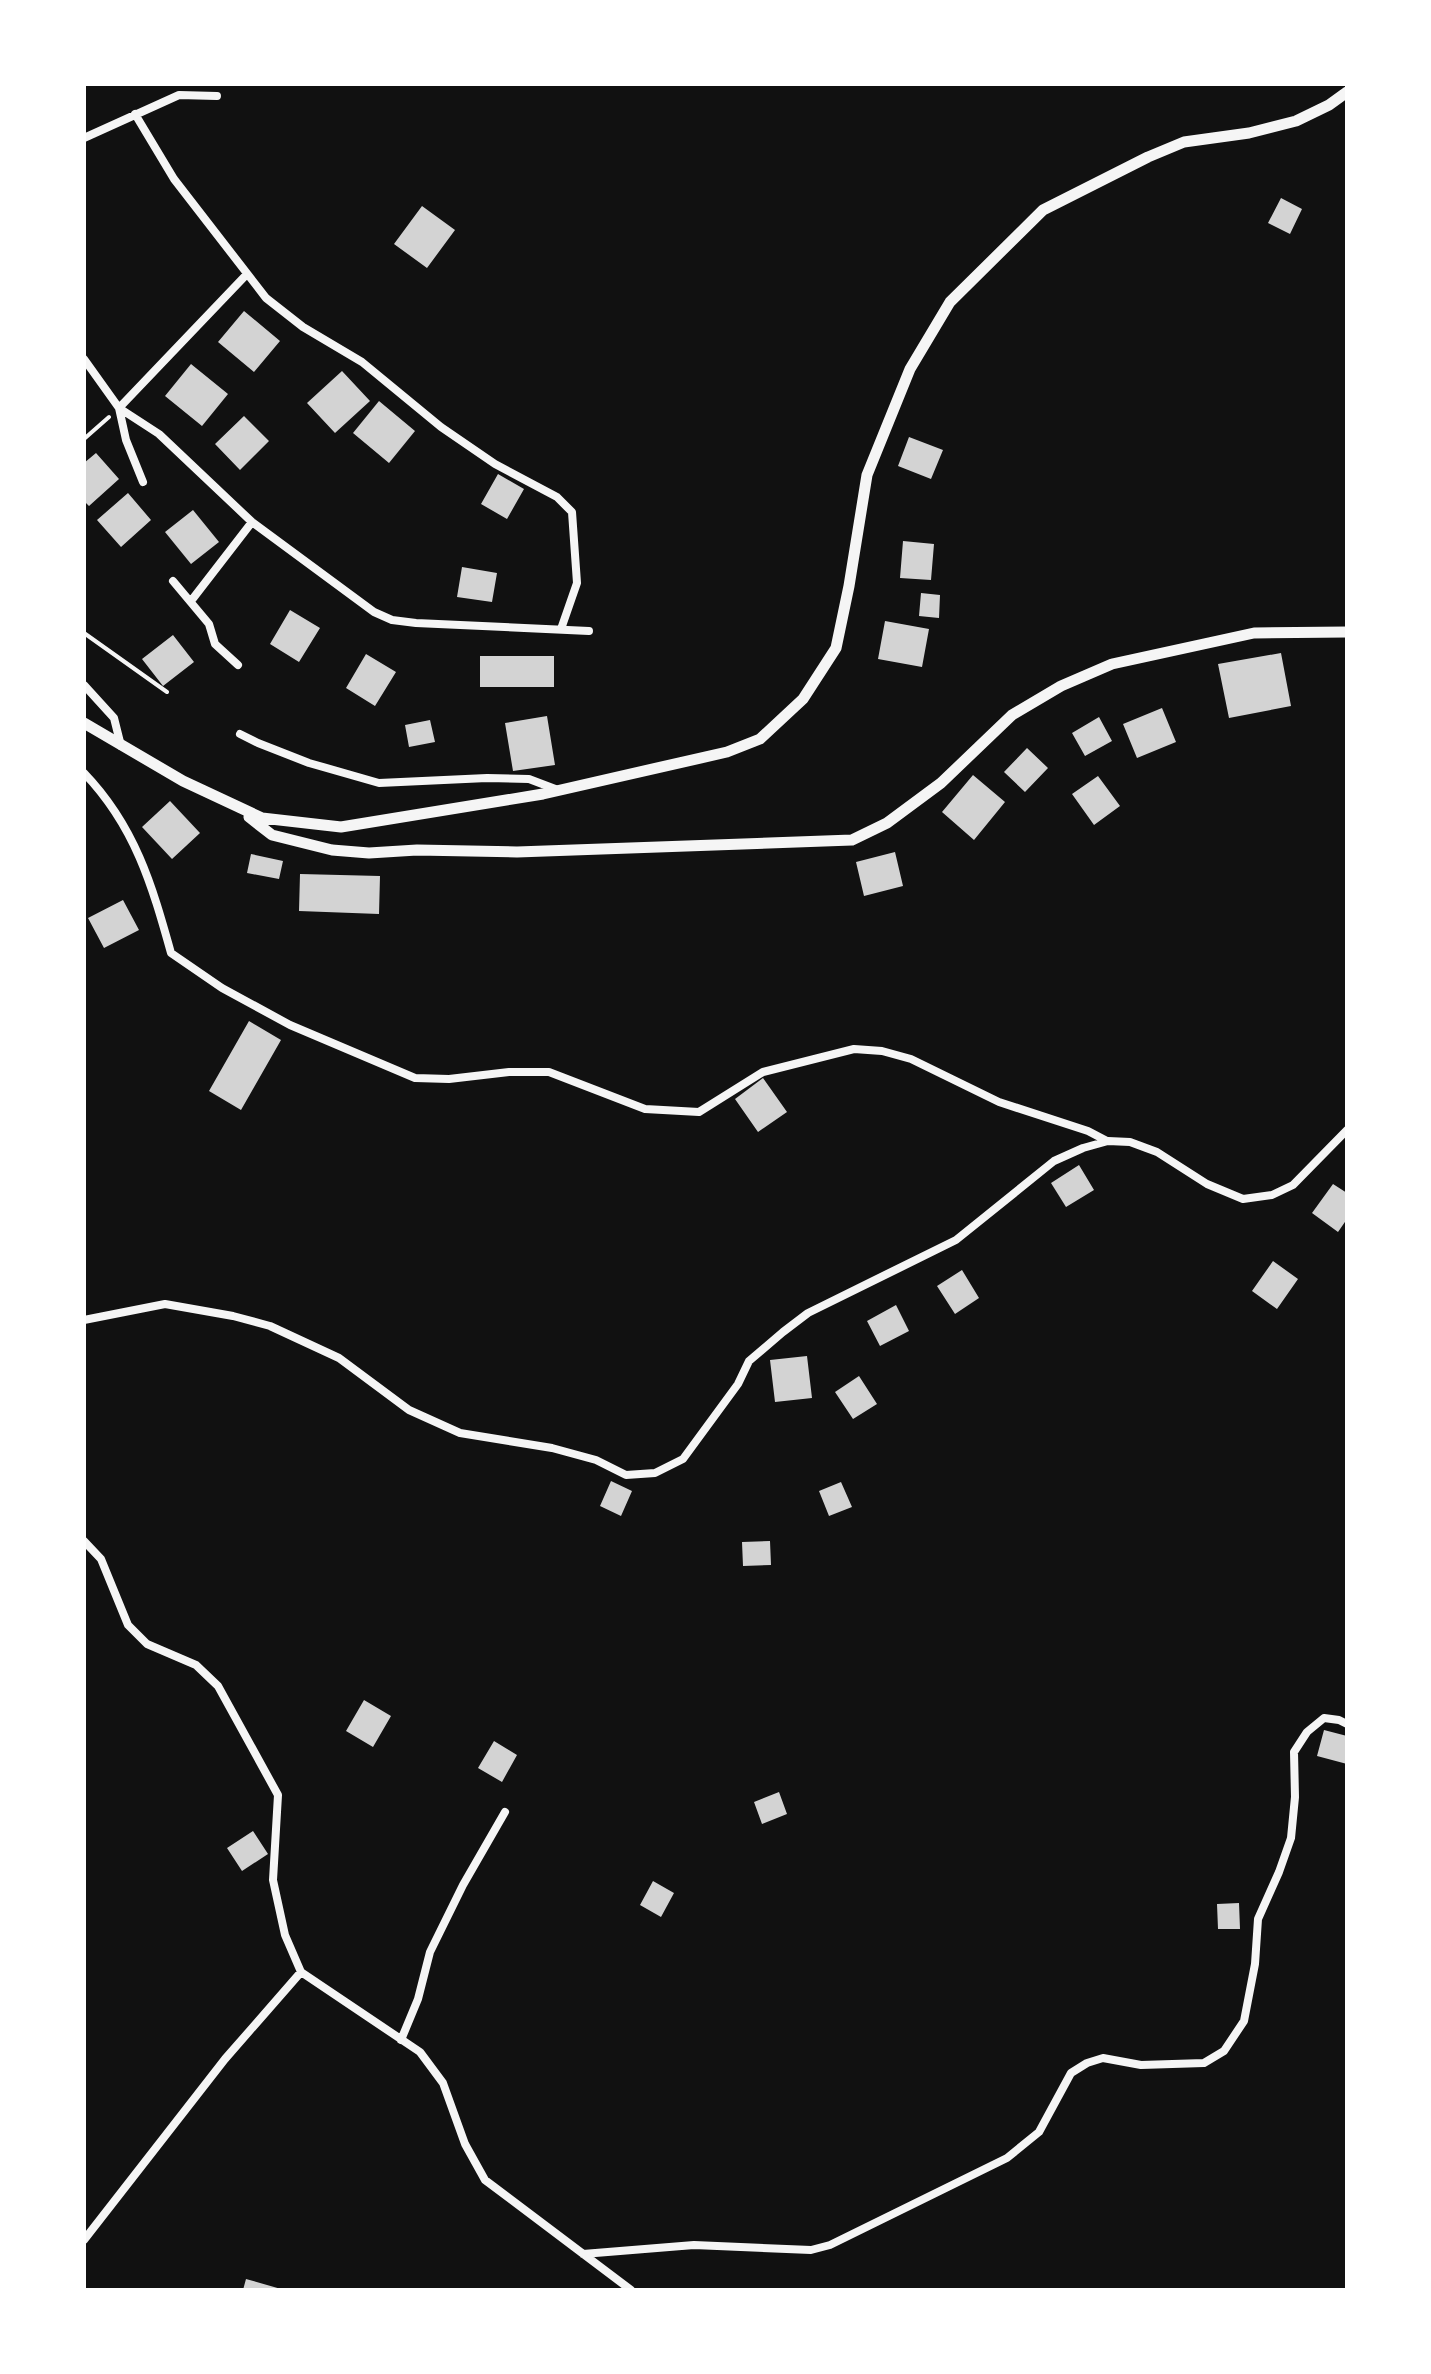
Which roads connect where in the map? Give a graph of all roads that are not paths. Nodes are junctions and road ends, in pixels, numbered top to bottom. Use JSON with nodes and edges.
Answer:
{"nodes":[{"id":1,"x":1347,"y":92,"type":"edge"},
{"id":2,"x":217,"y":96,"type":"dead end"},
{"id":3,"x":135,"y":114,"type":"junction"},
{"id":4,"x":84,"y":138,"type":"edge"},
{"id":5,"x":247,"y":274,"type":"junction"},
{"id":6,"x":84,"y":359,"type":"edge"},
{"id":7,"x":119,"y":408,"type":"junction"},
{"id":8,"x":143,"y":482,"type":"dead end"},
{"id":9,"x":252,"y":522,"type":"junction"},
{"id":10,"x":173,"y":581,"type":"dead end"},
{"id":11,"x":191,"y":601,"type":"junction"},
{"id":12,"x":561,"y":629,"type":"junction"},
{"id":13,"x":589,"y":631,"type":"dead end"},
{"id":14,"x":1347,"y":632,"type":"edge"},
{"id":15,"x":238,"y":665,"type":"dead end"},
{"id":16,"x":84,"y":685,"type":"edge"},
{"id":17,"x":84,"y":723,"type":"edge"},
{"id":18,"x":240,"y":734,"type":"dead end"},
{"id":19,"x":121,"y":746,"type":"junction"},
{"id":20,"x":84,"y":773,"type":"edge"},
{"id":21,"x":559,"y":791,"type":"junction"},
{"id":22,"x":233,"y":804,"type":"junction"},
{"id":23,"x":1347,"y":1130,"type":"edge"},
{"id":24,"x":1108,"y":1141,"type":"junction"},
{"id":25,"x":84,"y":1320,"type":"edge"},
{"id":26,"x":84,"y":1541,"type":"edge"},
{"id":27,"x":1347,"y":1724,"type":"edge"},
{"id":28,"x":505,"y":1812,"type":"dead end"},
{"id":29,"x":301,"y":1972,"type":"junction"},
{"id":30,"x":401,"y":2040,"type":"junction"},
{"id":31,"x":84,"y":2240,"type":"edge"},
{"id":32,"x":583,"y":2254,"type":"junction"},
{"id":33,"x":631,"y":2290,"type":"edge"}],
"edges":[{"from":1,"to":21,"type":"street"},
{"from":2,"to":3,"type":"street"},
{"from":3,"to":4,"type":"street"},
{"from":3,"to":5,"type":"street"},
{"from":5,"to":7,"type":"street"},
{"from":5,"to":12,"type":"street"},
{"from":6,"to":7,"type":"street"},
{"from":7,"to":8,"type":"street"},
{"from":7,"to":9,"type":"street"},
{"from":9,"to":11,"type":"street"},
{"from":9,"to":12,"type":"street"},
{"from":10,"to":11,"type":"street"},
{"from":11,"to":15,"type":"street"},
{"from":12,"to":13,"type":"street"},
{"from":14,"to":22,"type":"street"},
{"from":16,"to":19,"type":"street"},
{"from":17,"to":19,"type":"street"},
{"from":18,"to":21,"type":"street"},
{"from":19,"to":22,"type":"street"},
{"from":20,"to":24,"type":"street"},
{"from":21,"to":22,"type":"street"},
{"from":23,"to":24,"type":"street"},
{"from":24,"to":25,"type":"street"},
{"from":26,"to":29,"type":"street"},
{"from":27,"to":32,"type":"street"},
{"from":28,"to":30,"type":"street"},
{"from":29,"to":30,"type":"street"},
{"from":29,"to":31,"type":"street"},
{"from":30,"to":32,"type":"street"},
{"from":32,"to":33,"type":"street"}]}
